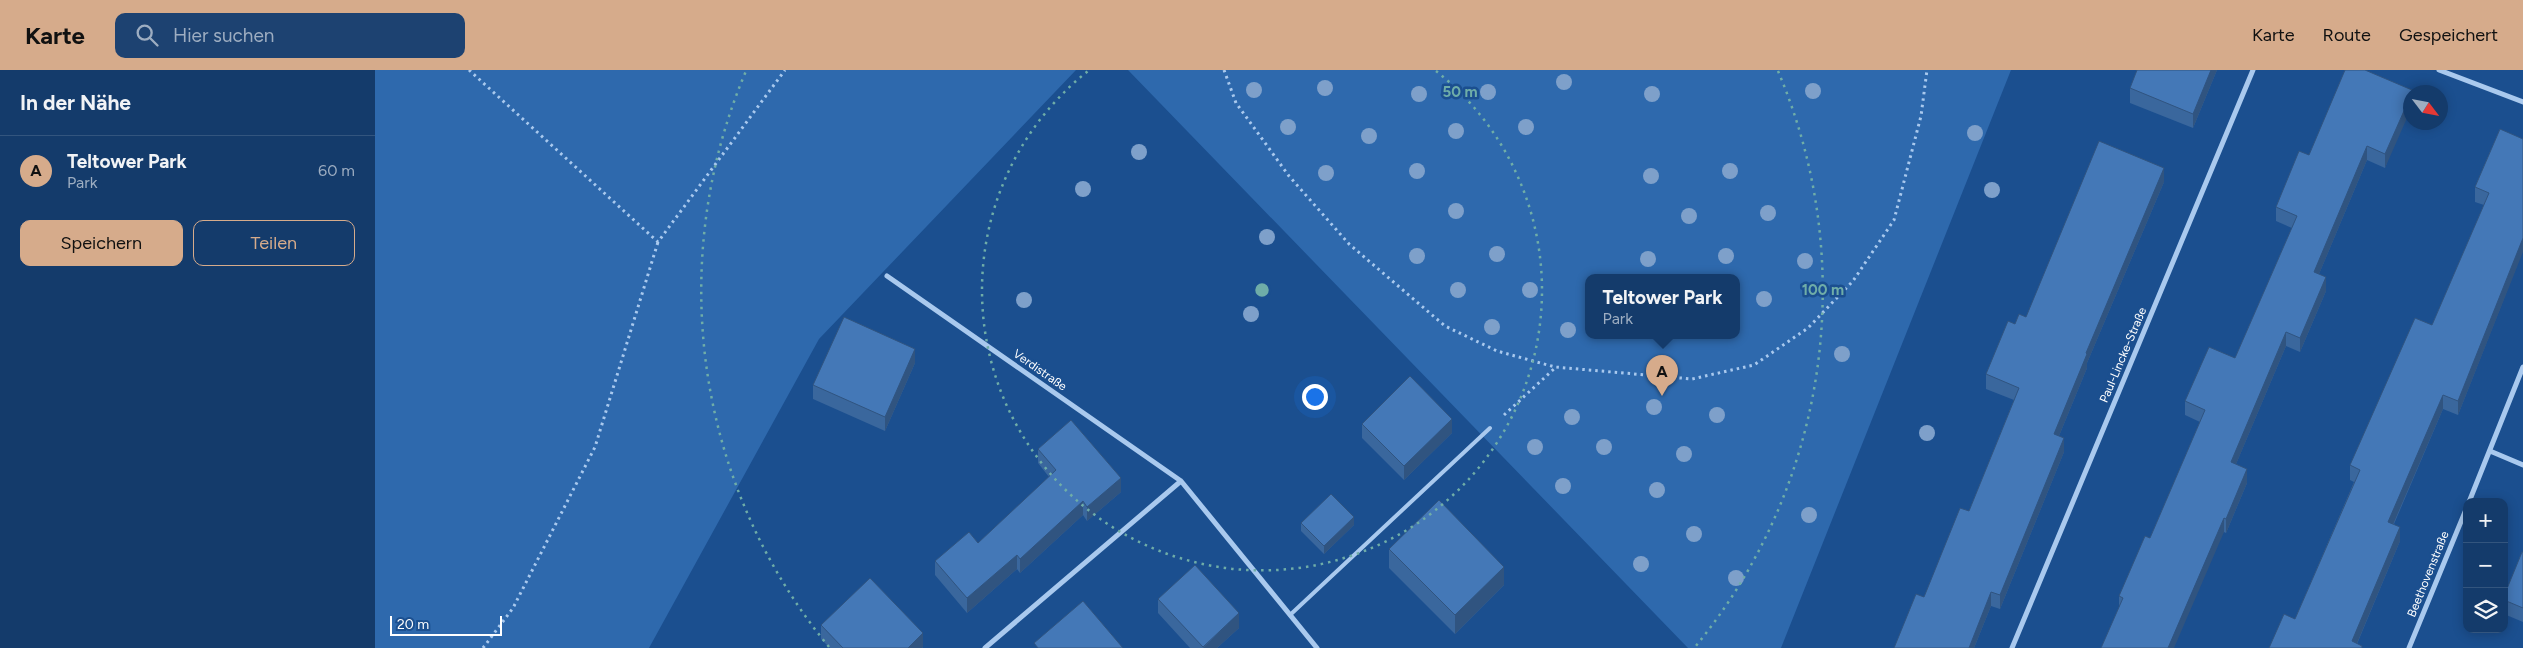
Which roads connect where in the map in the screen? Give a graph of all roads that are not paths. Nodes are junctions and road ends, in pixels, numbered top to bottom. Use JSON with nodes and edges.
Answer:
{"nodes":[{"id":1,"x":2253,"y":70,"type":"edge"},
{"id":2,"x":2439,"y":70,"type":"edge"},
{"id":3,"x":2523,"y":102,"type":"edge"},
{"id":4,"x":887,"y":276,"type":"dead end"},
{"id":5,"x":2523,"y":367,"type":"edge"},
{"id":6,"x":1490,"y":428,"type":"road end"},
{"id":7,"x":2490,"y":451,"type":"junction"},
{"id":8,"x":2523,"y":465,"type":"edge"},
{"id":9,"x":1181,"y":481,"type":"junction"},
{"id":10,"x":2471,"y":498,"type":"edge"},
{"id":11,"x":2463,"y":517,"type":"edge"},
{"id":12,"x":1290,"y":615,"type":"junction"},
{"id":13,"x":985,"y":648,"type":"edge"},
{"id":14,"x":1317,"y":648,"type":"edge"},
{"id":15,"x":2012,"y":648,"type":"edge"},
{"id":16,"x":2409,"y":648,"type":"edge"}],
"edges":[{"from":1,"to":15,"type":"street","name":"Paul-Lincke-Straße"},
{"from":2,"to":3,"type":"street"},
{"from":4,"to":9,"type":"street","name":"Verdistraße"},
{"from":5,"to":7,"type":"street"},
{"from":6,"to":12,"type":"lane"},
{"from":7,"to":8,"type":"street"},
{"from":7,"to":10,"type":"street"},
{"from":9,"to":12,"type":"street","name":"Verdistraße"},
{"from":9,"to":13,"type":"street"},
{"from":11,"to":16,"type":"street","name":"Beethovenstraße"},
{"from":12,"to":14,"type":"street","name":"Verdistraße"}]}
